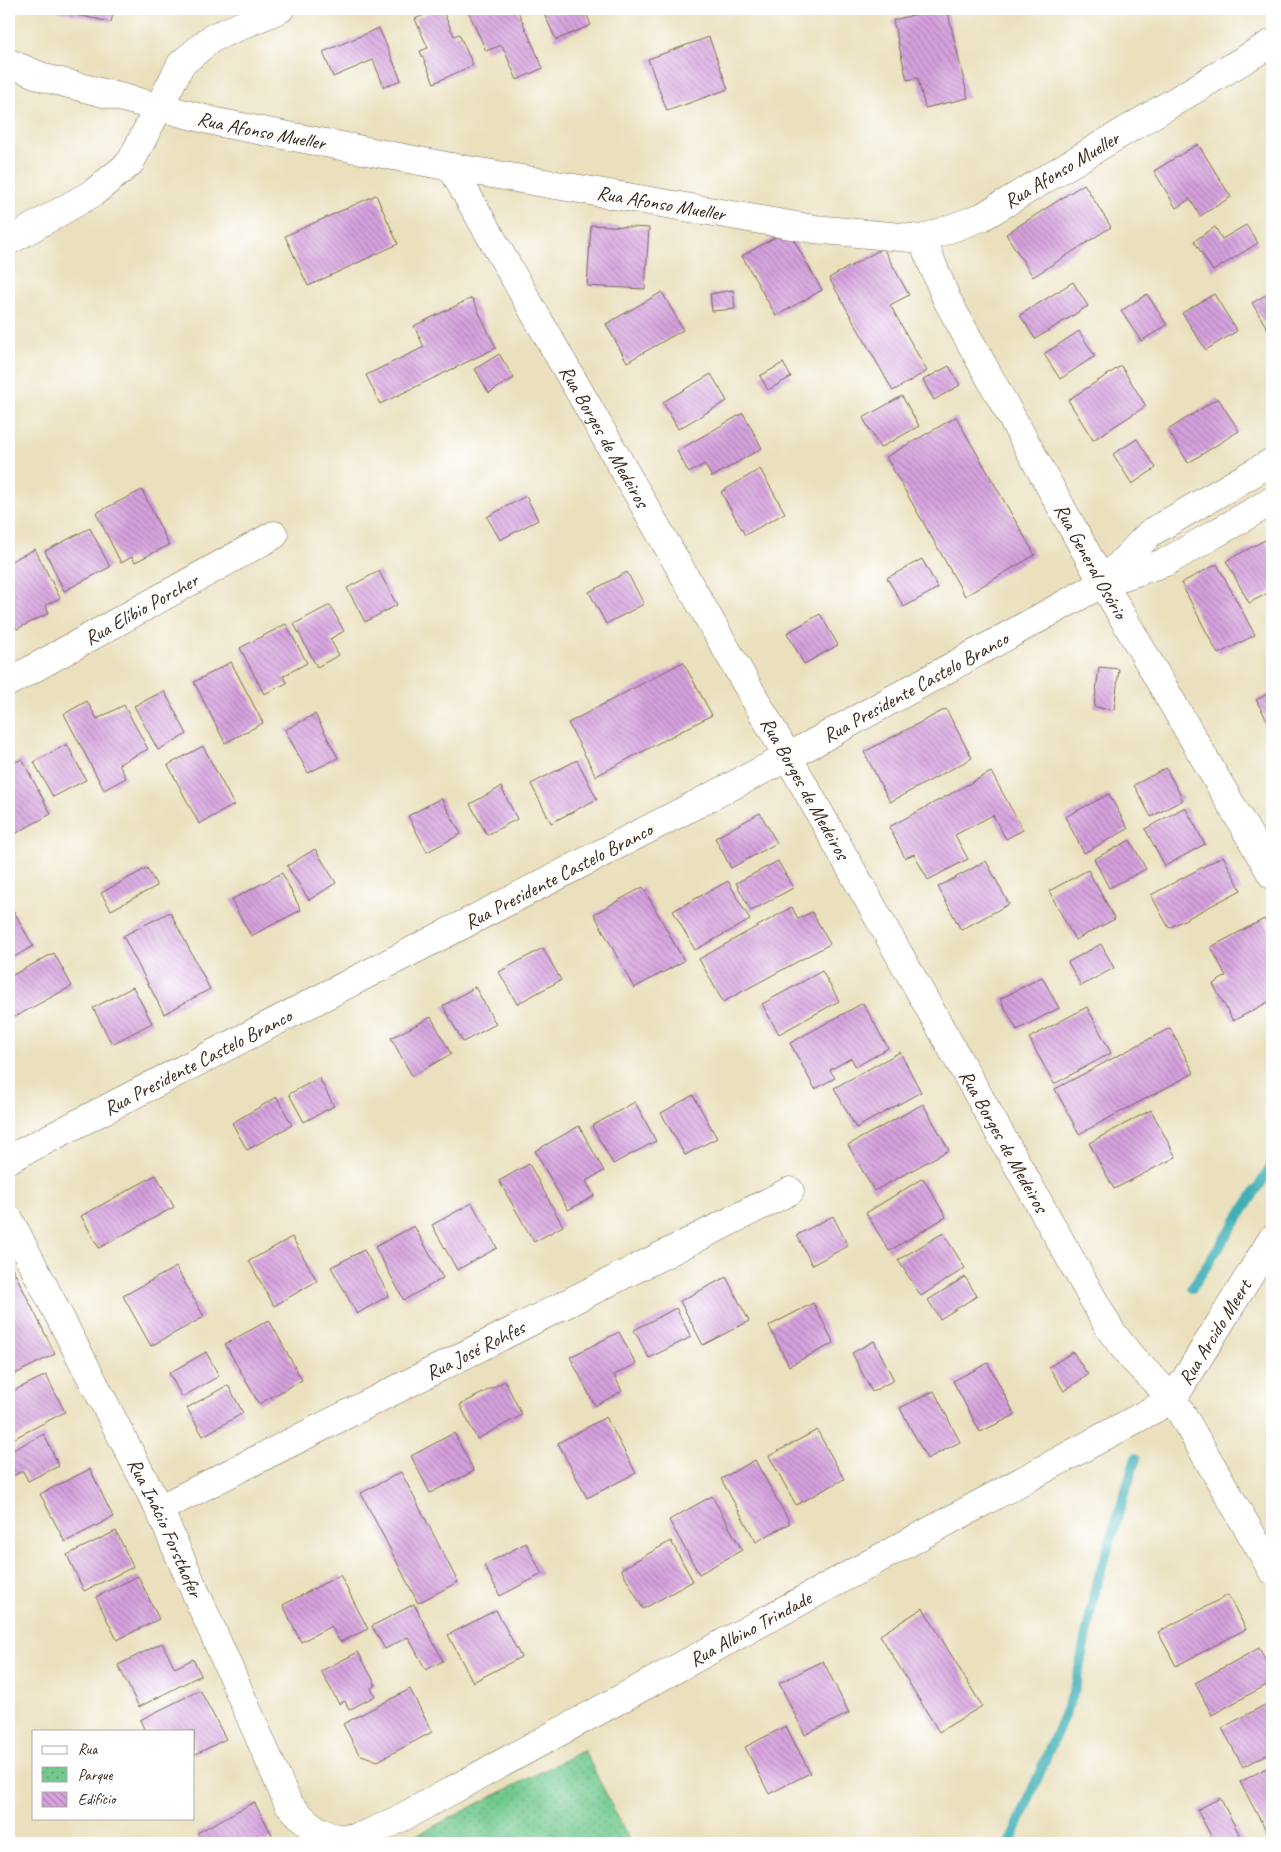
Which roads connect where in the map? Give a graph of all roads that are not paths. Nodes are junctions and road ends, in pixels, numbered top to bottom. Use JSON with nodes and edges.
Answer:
{"nodes":[{"id":1,"x":280,"y":9,"type":"edge"},
{"id":2,"x":1272,"y":43,"type":"edge"},
{"id":3,"x":9,"y":64,"type":"edge"},
{"id":4,"x":159,"y":108,"type":"junction"},
{"id":5,"x":451,"y":167,"type":"junction"},
{"id":6,"x":922,"y":239,"type":"junction"},
{"id":7,"x":9,"y":241,"type":"edge"},
{"id":8,"x":1272,"y":462,"type":"edge"},
{"id":9,"x":1272,"y":501,"type":"edge"},
{"id":10,"x":274,"y":535,"type":"dead end"},
{"id":11,"x":1103,"y":583,"type":"junction"},
{"id":12,"x":9,"y":682,"type":"edge"},
{"id":13,"x":788,"y":756,"type":"junction"},
{"id":14,"x":1272,"y":875,"type":"edge"},
{"id":15,"x":9,"y":1159,"type":"edge"},
{"id":16,"x":790,"y":1191,"type":"dead end"},
{"id":17,"x":9,"y":1219,"type":"edge"},
{"id":18,"x":1272,"y":1239,"type":"edge"},
{"id":19,"x":1173,"y":1400,"type":"junction"},
{"id":20,"x":159,"y":1509,"type":"junction"},
{"id":21,"x":1272,"y":1570,"type":"edge"},
{"id":22,"x":321,"y":1835,"type":"joint"}],
"edges":[{"from":1,"to":4,"type":"street"},
{"from":2,"to":6,"type":"street","name":"Rua Afonso Mueller"},
{"from":3,"to":4,"type":"street","name":"Rua Afonso Mueller"},
{"from":4,"to":5,"type":"street","name":"Rua Afonso Mueller"},
{"from":4,"to":7,"type":"street"},
{"from":5,"to":6,"type":"street","name":"Rua Afonso Mueller"},
{"from":5,"to":13,"type":"street","name":"Rua Borges de Medeiros"},
{"from":6,"to":11,"type":"street","name":"Rua General Osório"},
{"from":8,"to":11,"type":"street","name":"Rua Presidente Castelo Branco"},
{"from":9,"to":11,"type":"street","name":"Rua Presidente Castelo Branco"},
{"from":10,"to":12,"type":"street","name":"Rua Elíbio Porcher"},
{"from":11,"to":13,"type":"street","name":"Rua Presidente Castelo Branco"},
{"from":11,"to":14,"type":"street","name":"Rua General Osório"},
{"from":13,"to":15,"type":"street","name":"Rua Presidente Castelo Branco"},
{"from":13,"to":19,"type":"street","name":"Rua Borges de Medeiros"},
{"from":16,"to":20,"type":"street","name":"Rua José Rohfes"},
{"from":17,"to":20,"type":"street","name":"Rua Inácio Forsthofer"},
{"from":18,"to":19,"type":"street","name":"Rua Arcido Meert"},
{"from":19,"to":21,"type":"street","name":"Rua Borges de Medeiros"},
{"from":19,"to":22,"type":"street","name":"Rua Albino Trindade"},
{"from":20,"to":22,"type":"street","name":"Rua Inácio Forsthofer"}]}
